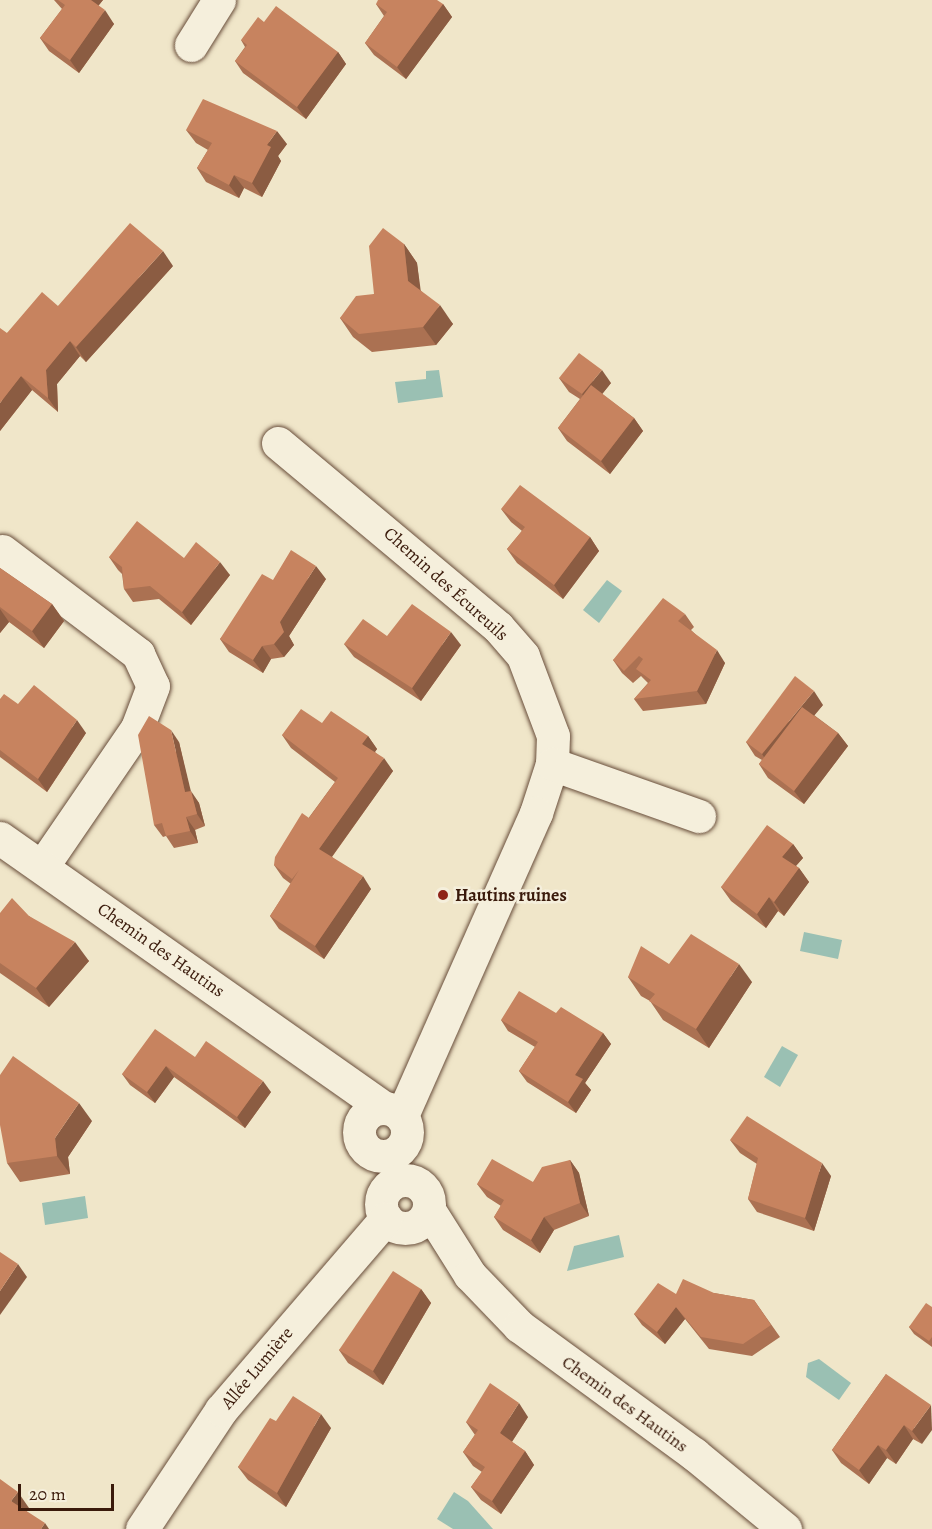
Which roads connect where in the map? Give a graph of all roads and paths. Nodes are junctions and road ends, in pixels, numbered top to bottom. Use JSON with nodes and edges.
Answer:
{"nodes":[{"id":1,"x":219,"y":0,"type":"edge"},
{"id":2,"x":192,"y":45,"type":"dead end"},
{"id":3,"x":278,"y":442,"type":"dead end"},
{"id":4,"x":2,"y":551,"type":"dead end"},
{"id":5,"x":552,"y":764,"type":"junction"},
{"id":6,"x":699,"y":816,"type":"dead end"},
{"id":7,"x":0,"y":838,"type":"edge"},
{"id":8,"x":42,"y":867,"type":"junction"},
{"id":9,"x":388,"y":1123,"type":"junction"},
{"id":10,"x":404,"y":1208,"type":"junction"},
{"id":11,"x":142,"y":1529,"type":"edge"},
{"id":12,"x":785,"y":1529,"type":"edge"}],
"edges":[{"from":1,"to":2,"type":"street"},
{"from":3,"to":5,"type":"street","name":"Chemin des Écureuils"},
{"from":4,"to":8,"type":"street"},
{"from":5,"to":6,"type":"street"},
{"from":5,"to":9,"type":"street","name":"Chemin des Écureuils"},
{"from":7,"to":8,"type":"street","name":"Chemin des Hautins"},
{"from":8,"to":9,"type":"street","name":"Chemin des Hautins"},
{"from":9,"to":10,"type":"street","name":"Chemin des Hautins"},
{"from":9,"to":10,"type":"street","name":"Chemin des Hautins"},
{"from":10,"to":11,"type":"street","name":"Allée Lumière"},
{"from":10,"to":12,"type":"street","name":"Chemin des Hautins"}]}
